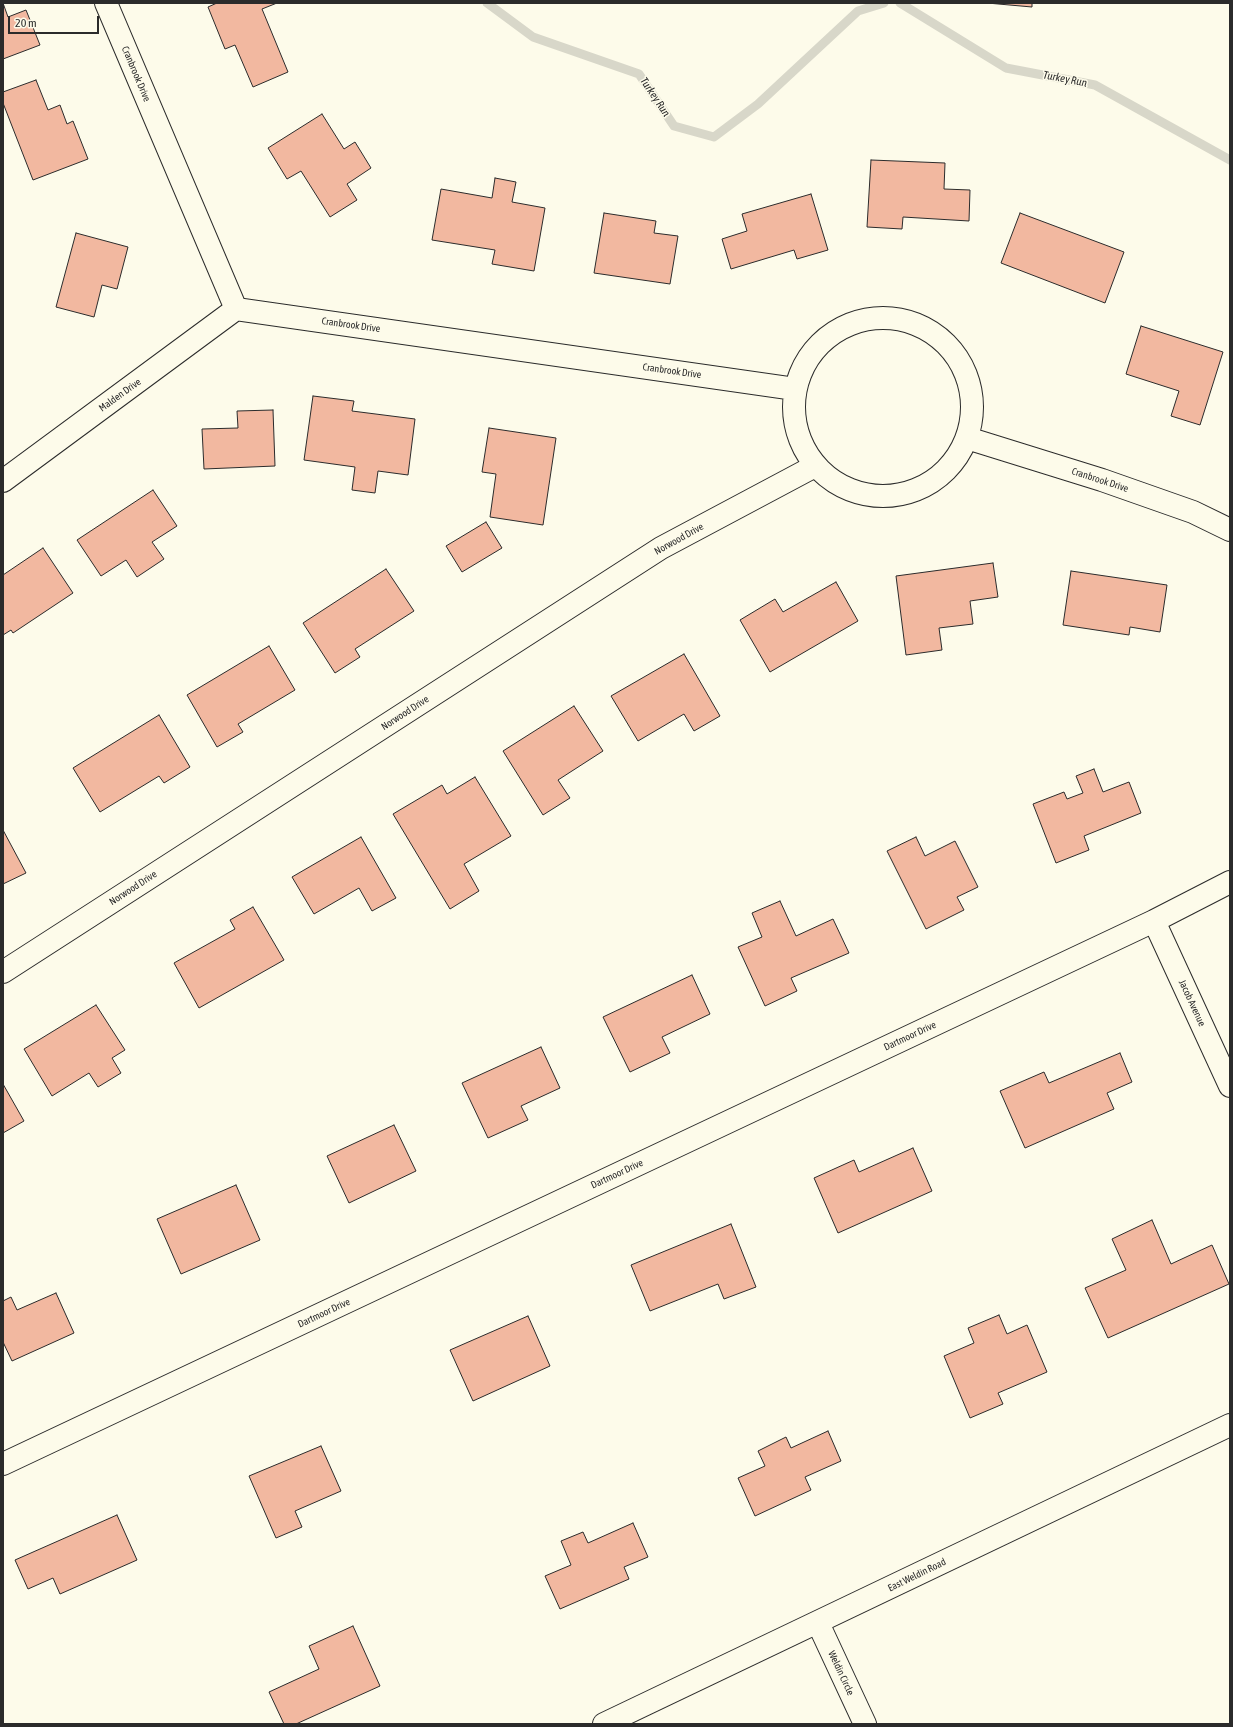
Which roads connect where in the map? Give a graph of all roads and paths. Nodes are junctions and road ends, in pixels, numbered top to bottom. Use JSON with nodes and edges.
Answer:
{"nodes":[{"id":1,"x":106,"y":3,"type":"edge"},
{"id":2,"x":236,"y":309,"type":"junction"},
{"id":3,"x":795,"y":389,"type":"junction"},
{"id":4,"x":967,"y":438,"type":"junction"},
{"id":5,"x":815,"y":466,"type":"junction"},
{"id":6,"x":3,"y":481,"type":"edge"},
{"id":7,"x":1230,"y":530,"type":"edge"},
{"id":8,"x":1230,"y":882,"type":"edge"},
{"id":9,"x":1154,"y":921,"type":"junction"},
{"id":10,"x":3,"y":972,"type":"edge"},
{"id":11,"x":1230,"y":1086,"type":"edge"},
{"id":12,"x":1230,"y":1425,"type":"edge"},
{"id":13,"x":3,"y":1464,"type":"edge"},
{"id":14,"x":818,"y":1623,"type":"junction"},
{"id":15,"x":604,"y":1724,"type":"edge"},
{"id":16,"x":865,"y":1724,"type":"edge"}],
"edges":[{"from":1,"to":2,"type":"street","name":"Cranbrook Drive"},
{"from":2,"to":3,"type":"street","name":"Cranbrook Drive"},
{"from":2,"to":6,"type":"street","name":"Malden Drive"},
{"from":3,"to":4,"type":"street"},
{"from":3,"to":5,"type":"street"},
{"from":4,"to":5,"type":"street"},
{"from":4,"to":7,"type":"street","name":"Cranbrook Drive"},
{"from":5,"to":10,"type":"street","name":"Norwood Drive"},
{"from":8,"to":9,"type":"street","name":"Dartmoor Drive"},
{"from":9,"to":11,"type":"street","name":"Jacob Avenue"},
{"from":9,"to":13,"type":"street","name":"Dartmoor Drive"},
{"from":12,"to":14,"type":"street","name":"East Weldin Road"},
{"from":14,"to":15,"type":"street","name":"East Weldin Road"},
{"from":14,"to":16,"type":"street","name":"Weldin Circle"}]}
